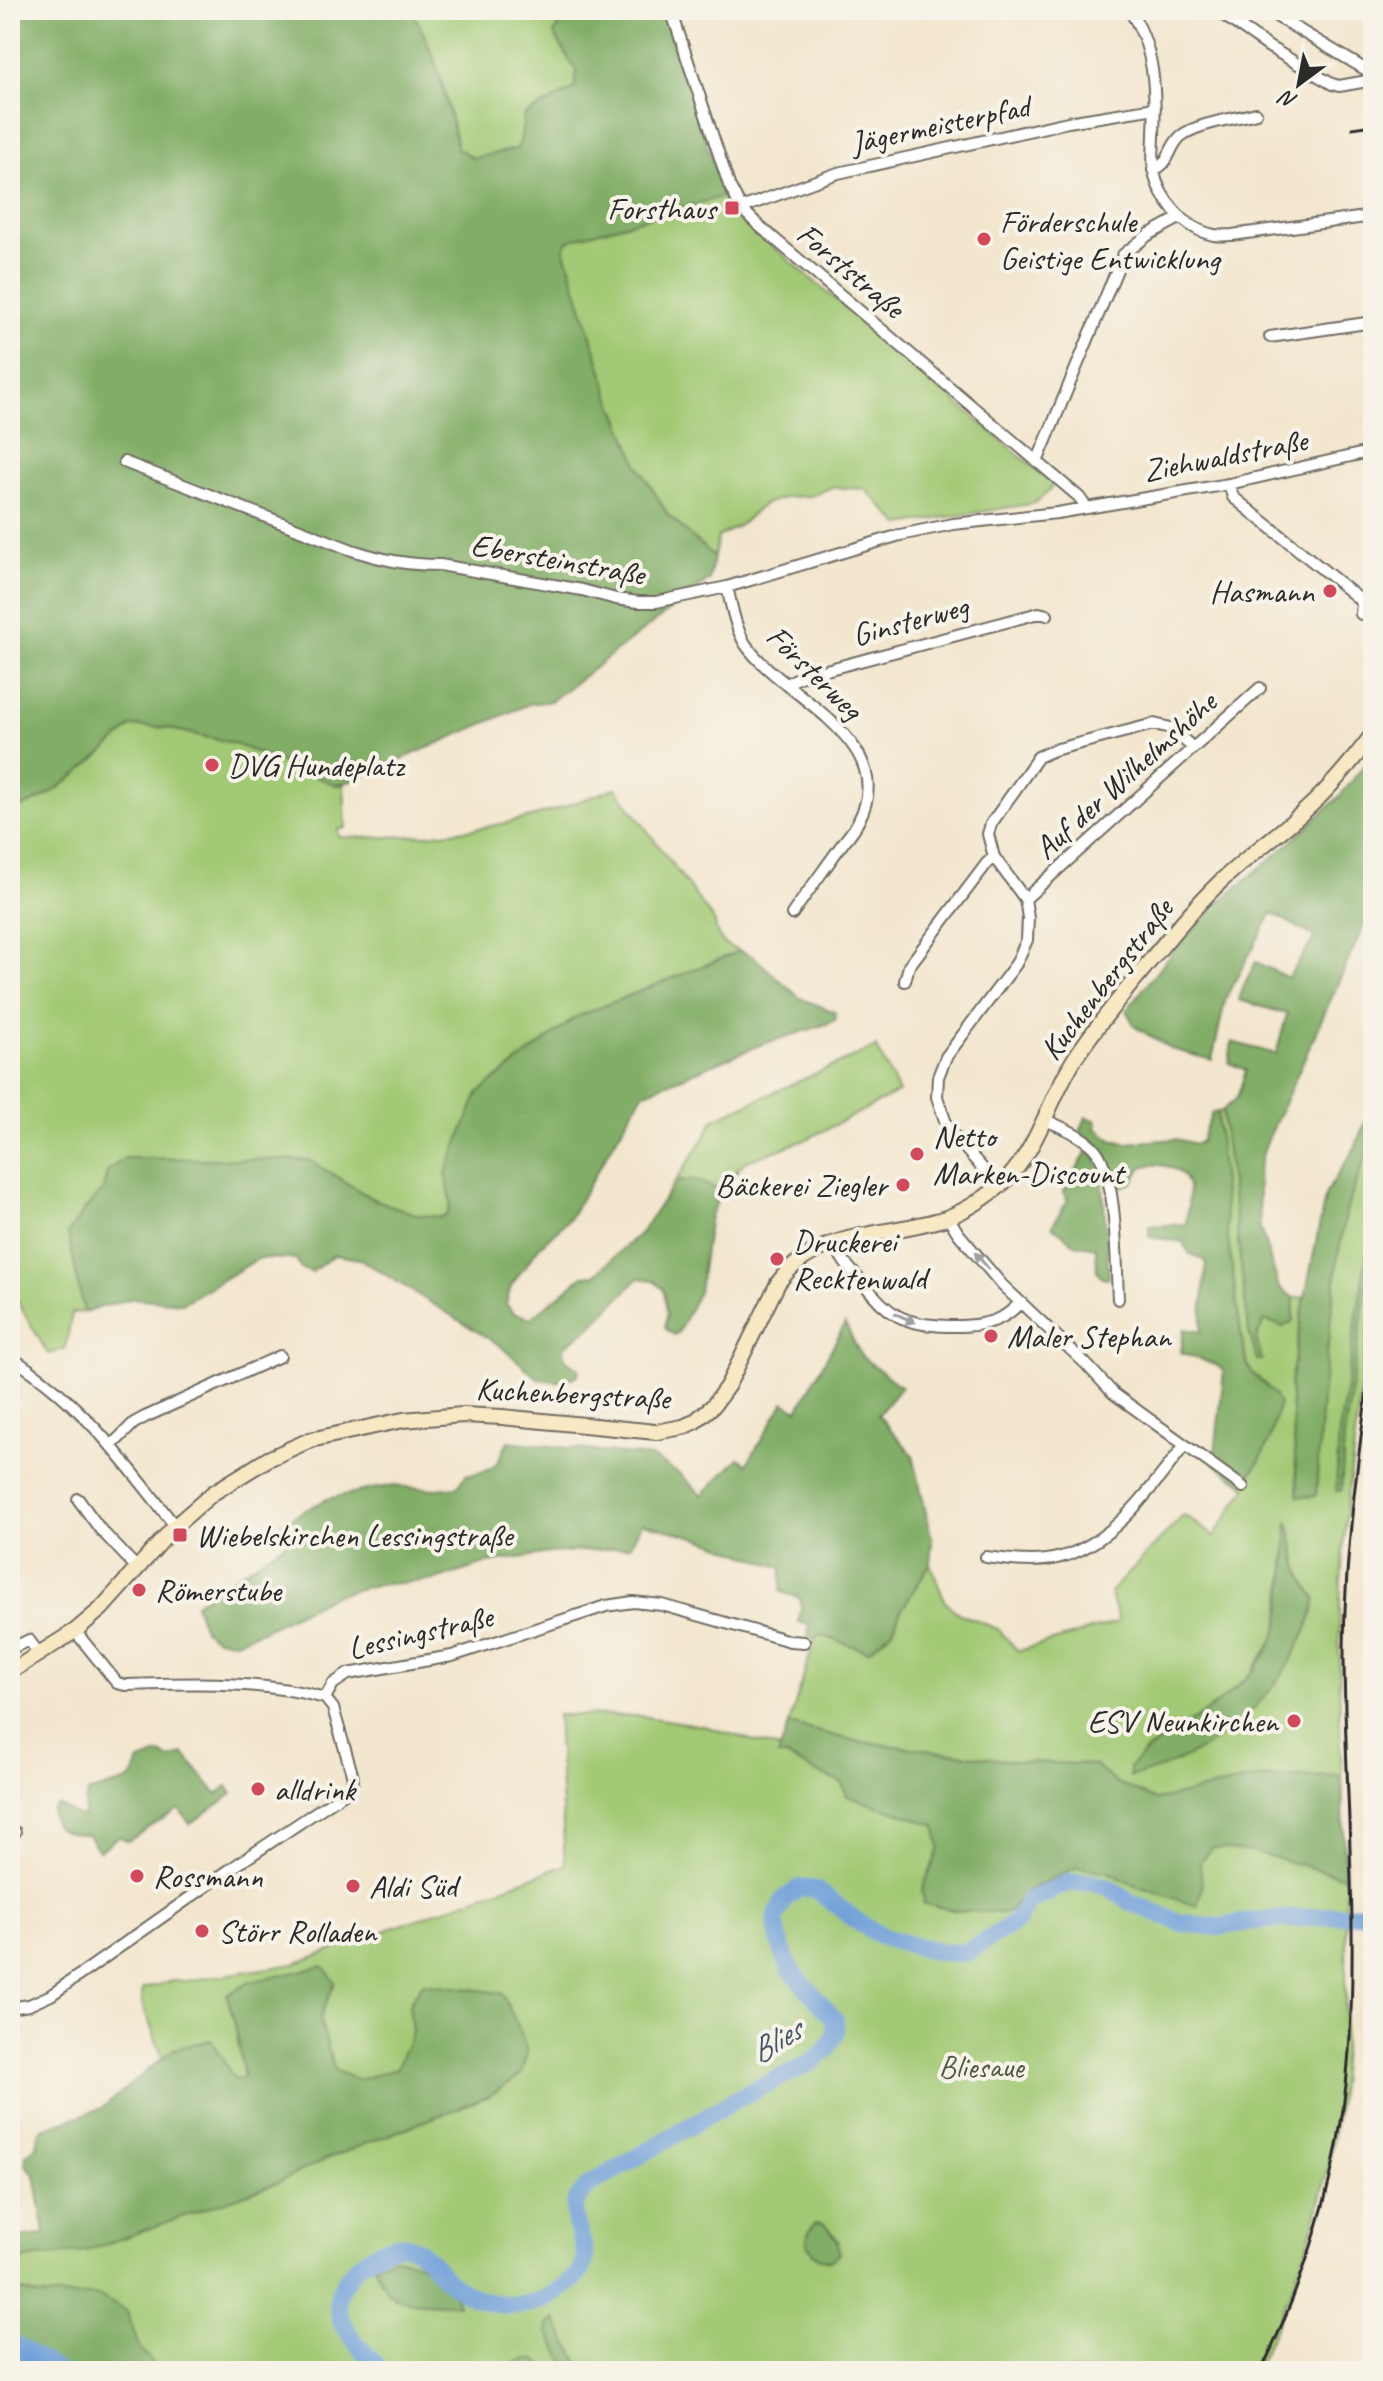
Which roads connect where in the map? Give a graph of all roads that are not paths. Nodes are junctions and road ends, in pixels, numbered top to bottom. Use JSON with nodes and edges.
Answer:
{"nodes":[{"id":1,"x":671,"y":10,"type":"edge"},
{"id":2,"x":1129,"y":10,"type":"edge"},
{"id":3,"x":1216,"y":10,"type":"edge"},
{"id":4,"x":1266,"y":10,"type":"edge"},
{"id":5,"x":1373,"y":74,"type":"edge"},
{"id":6,"x":1373,"y":80,"type":"edge"},
{"id":7,"x":1155,"y":108,"type":"junction"},
{"id":8,"x":1256,"y":113,"type":"dead end"},
{"id":9,"x":1153,"y":170,"type":"junction"},
{"id":10,"x":741,"y":208,"type":"junction"},
{"id":11,"x":1373,"y":216,"type":"edge"},
{"id":12,"x":1181,"y":217,"type":"junction"},
{"id":13,"x":1373,"y":322,"type":"edge"},
{"id":14,"x":1270,"y":337,"type":"dead end"},
{"id":15,"x":1373,"y":451,"type":"edge"},
{"id":16,"x":124,"y":462,"type":"dead end"},
{"id":17,"x":1037,"y":462,"type":"junction"},
{"id":18,"x":1229,"y":484,"type":"junction"},
{"id":19,"x":1087,"y":508,"type":"junction"},
{"id":20,"x":727,"y":587,"type":"junction"},
{"id":21,"x":1361,"y":614,"type":"dead end"},
{"id":22,"x":1047,"y":615,"type":"dead end"},
{"id":23,"x":788,"y":683,"type":"junction"},
{"id":24,"x":1260,"y":688,"type":"dead end"},
{"id":25,"x":1373,"y":734,"type":"edge"},
{"id":26,"x":1193,"y":748,"type":"junction"},
{"id":27,"x":994,"y":857,"type":"junction"},
{"id":28,"x":1025,"y":899,"type":"junction"},
{"id":29,"x":792,"y":914,"type":"dead end"},
{"id":30,"x":905,"y":981,"type":"dead end"},
{"id":31,"x":1044,"y":1119,"type":"junction"},
{"id":32,"x":999,"y":1187,"type":"junction"},
{"id":33,"x":948,"y":1217,"type":"junction"},
{"id":34,"x":836,"y":1242,"type":"junction"},
{"id":35,"x":1118,"y":1299,"type":"dead end"},
{"id":36,"x":1020,"y":1303,"type":"junction"},
{"id":37,"x":280,"y":1356,"type":"dead end"},
{"id":38,"x":10,"y":1357,"type":"edge"},
{"id":39,"x":112,"y":1445,"type":"junction"},
{"id":40,"x":1184,"y":1446,"type":"junction"},
{"id":41,"x":1243,"y":1487,"type":"dead end"},
{"id":42,"x":78,"y":1499,"type":"dead end"},
{"id":43,"x":175,"y":1526,"type":"junction"},
{"id":44,"x":986,"y":1557,"type":"dead end"},
{"id":45,"x":138,"y":1569,"type":"junction"},
{"id":46,"x":75,"y":1631,"type":"junction"},
{"id":47,"x":804,"y":1642,"type":"dead end"},
{"id":48,"x":10,"y":1649,"type":"edge"},
{"id":49,"x":39,"y":1654,"type":"junction"},
{"id":50,"x":10,"y":1672,"type":"edge"},
{"id":51,"x":325,"y":1698,"type":"junction"},
{"id":52,"x":10,"y":2008,"type":"edge"}],
"edges":[{"from":1,"to":10,"type":"street","name":"Forststraße"},
{"from":2,"to":7,"type":"street"},
{"from":3,"to":6,"type":"street"},
{"from":4,"to":5,"type":"street"},
{"from":7,"to":9,"type":"street"},
{"from":7,"to":10,"type":"street","name":"Jägermeisterpfad"},
{"from":8,"to":9,"type":"street"},
{"from":9,"to":12,"type":"street"},
{"from":10,"to":17,"type":"street","name":"Forststraße"},
{"from":11,"to":12,"type":"street"},
{"from":12,"to":17,"type":"street"},
{"from":13,"to":14,"type":"street"},
{"from":15,"to":18,"type":"street","name":"Ziehwaldstraße"},
{"from":16,"to":20,"type":"street","name":"Ebersteinstraße"},
{"from":17,"to":19,"type":"street","name":"Forststraße"},
{"from":18,"to":19,"type":"street","name":"Ziehwaldstraße"},
{"from":18,"to":21,"type":"street"},
{"from":19,"to":20,"type":"street","name":"Ebersteinstraße"},
{"from":20,"to":23,"type":"street","name":"Försterweg"},
{"from":22,"to":23,"type":"street","name":"Ginsterweg"},
{"from":23,"to":29,"type":"street","name":"Försterweg"},
{"from":24,"to":26,"type":"street","name":"Auf der Wilhelmshöhe"},
{"from":25,"to":31,"type":"main road","name":"Kuchenbergstraße"},
{"from":26,"to":27,"type":"street"},
{"from":26,"to":28,"type":"street","name":"Auf der Wilhelmshöhe"},
{"from":27,"to":28,"type":"street"},
{"from":27,"to":30,"type":"street"},
{"from":28,"to":32,"type":"street"},
{"from":31,"to":32,"type":"main road","name":"Kuchenbergstraße"},
{"from":31,"to":35,"type":"street"},
{"from":32,"to":33,"type":"main road","name":"Kuchenbergstraße"},
{"from":33,"to":34,"type":"main road","name":"Kuchenbergstraße"},
{"from":36,"to":33,"type":"street","one_way":true},
{"from":34,"to":36,"type":"street","one_way":true},
{"from":34,"to":43,"type":"main road","name":"Kuchenbergstraße"},
{"from":36,"to":40,"type":"street"},
{"from":37,"to":39,"type":"street"},
{"from":38,"to":39,"type":"street"},
{"from":39,"to":43,"type":"street"},
{"from":40,"to":41,"type":"street"},
{"from":40,"to":44,"type":"street"},
{"from":42,"to":45,"type":"street"},
{"from":43,"to":45,"type":"main road","name":"Kuchenbergstraße"},
{"from":45,"to":46,"type":"main road","name":"Kuchenbergstraße"},
{"from":46,"to":49,"type":"main road","name":"Kuchenbergstraße"},
{"from":46,"to":51,"type":"street","name":"Lessingstraße"},
{"from":47,"to":51,"type":"street","name":"Lessingstraße"},
{"from":48,"to":49,"type":"street"},
{"from":49,"to":50,"type":"main road","name":"Kuchenbergstraße"},
{"from":51,"to":52,"type":"street"}]}
